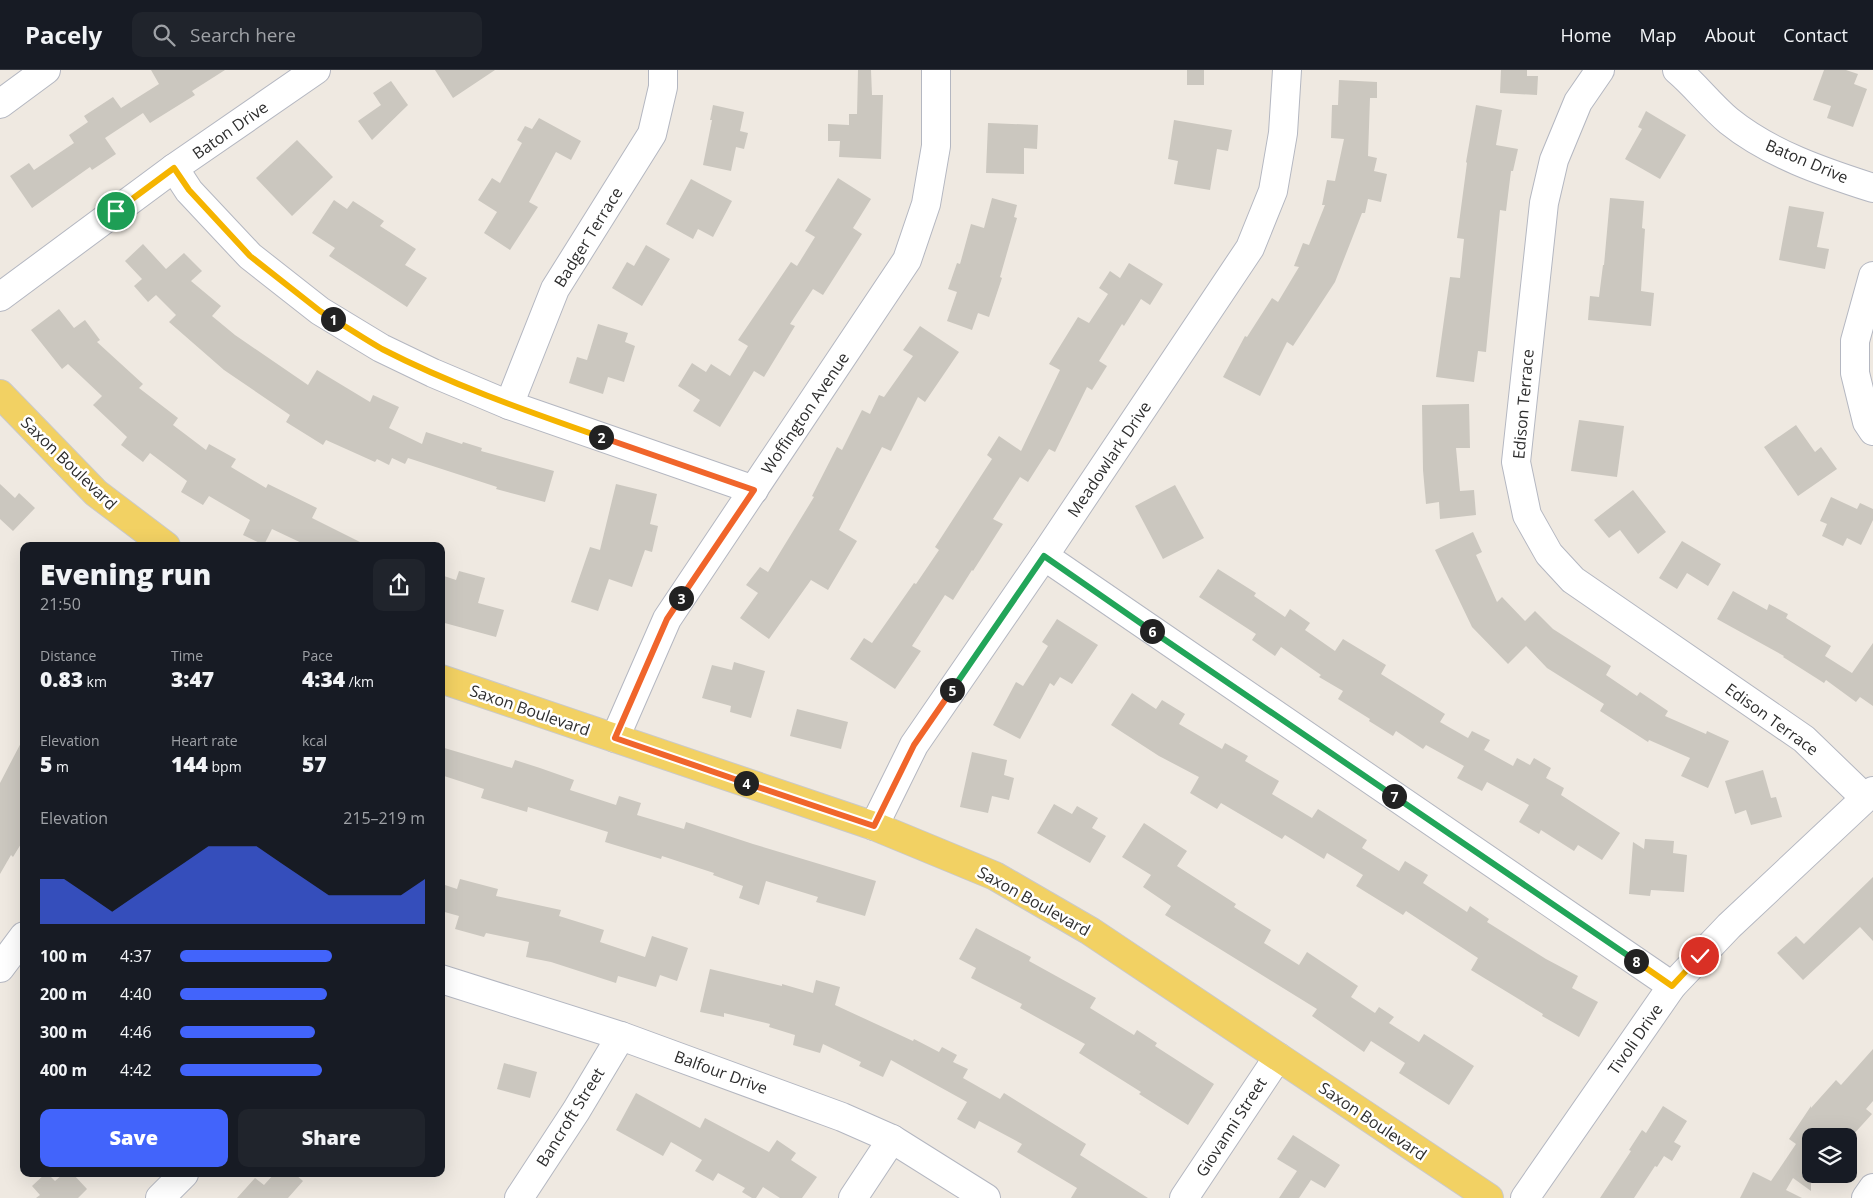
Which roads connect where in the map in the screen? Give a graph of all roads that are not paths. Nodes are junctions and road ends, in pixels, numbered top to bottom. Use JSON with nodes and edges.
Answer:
{"nodes":[{"id":1,"x":46,"y":70,"type":"edge"},
{"id":2,"x":316,"y":70,"type":"edge"},
{"id":3,"x":662,"y":70,"type":"edge"},
{"id":4,"x":936,"y":70,"type":"edge"},
{"id":5,"x":1286,"y":70,"type":"edge"},
{"id":6,"x":1600,"y":70,"type":"edge"},
{"id":7,"x":1677,"y":70,"type":"edge"},
{"id":8,"x":0,"y":104,"type":"edge"},
{"id":9,"x":174,"y":168,"type":"junction"},
{"id":10,"x":1873,"y":188,"type":"edge"},
{"id":11,"x":1873,"y":276,"type":"edge"},
{"id":12,"x":0,"y":297,"type":"edge"},
{"id":13,"x":0,"y":394,"type":"edge"},
{"id":14,"x":509,"y":405,"type":"junction"},
{"id":15,"x":1873,"y":431,"type":"edge"},
{"id":16,"x":754,"y":490,"type":"junction"},
{"id":17,"x":161,"y":542,"type":"edge"},
{"id":18,"x":1044,"y":556,"type":"junction"},
{"id":19,"x":445,"y":680,"type":"edge"},
{"id":20,"x":615,"y":738,"type":"junction"},
{"id":21,"x":1869,"y":795,"type":"edge"},
{"id":22,"x":874,"y":826,"type":"junction"},
{"id":23,"x":20,"y":941,"type":"edge"},
{"id":24,"x":0,"y":968,"type":"edge"},
{"id":25,"x":445,"y":980,"type":"edge"},
{"id":26,"x":1672,"y":986,"type":"junction"},
{"id":27,"x":621,"y":1036,"type":"junction"},
{"id":28,"x":1278,"y":1057,"type":"junction"},
{"id":29,"x":892,"y":1139,"type":"junction"},
{"id":30,"x":181,"y":1177,"type":"edge"},
{"id":31,"x":1873,"y":1188,"type":"edge"},
{"id":32,"x":160,"y":1198,"type":"edge"},
{"id":33,"x":519,"y":1198,"type":"edge"},
{"id":34,"x":852,"y":1198,"type":"edge"},
{"id":35,"x":986,"y":1198,"type":"edge"},
{"id":36,"x":1184,"y":1198,"type":"edge"},
{"id":37,"x":1489,"y":1198,"type":"edge"},
{"id":38,"x":1524,"y":1198,"type":"edge"},
{"id":39,"x":1866,"y":1198,"type":"edge"}],
"edges":[{"from":1,"to":8,"type":"street"},
{"from":2,"to":9,"type":"street","name":"Baton Drive"},
{"from":3,"to":14,"type":"street","name":"Badger Terrace"},
{"from":4,"to":16,"type":"street","name":"Woffington Avenue"},
{"from":5,"to":18,"type":"street","name":"Meadowlark Drive"},
{"from":6,"to":21,"type":"street","name":"Edison Terrace"},
{"from":7,"to":10,"type":"street","name":"Baton Drive"},
{"from":9,"to":12,"type":"street","name":"Baton Drive"},
{"from":9,"to":14,"type":"street"},
{"from":11,"to":15,"type":"street"},
{"from":13,"to":17,"type":"main road","name":"Saxon Boulevard"},
{"from":14,"to":16,"type":"street"},
{"from":16,"to":20,"type":"street","name":"Woffington Avenue"},
{"from":18,"to":22,"type":"street","name":"Meadowlark Drive"},
{"from":18,"to":26,"type":"street"},
{"from":19,"to":20,"type":"main road","name":"Saxon Boulevard"},
{"from":20,"to":22,"type":"main road","name":"Saxon Boulevard"},
{"from":21,"to":26,"type":"street","name":"Tivoli Drive"},
{"from":22,"to":28,"type":"main road","name":"Saxon Boulevard"},
{"from":23,"to":24,"type":"street"},
{"from":25,"to":27,"type":"street","name":"Balfour Drive"},
{"from":26,"to":38,"type":"street","name":"Tivoli Drive"},
{"from":27,"to":29,"type":"street","name":"Balfour Drive"},
{"from":27,"to":33,"type":"street","name":"Bancroft Street"},
{"from":28,"to":36,"type":"street","name":"Giovanni Street"},
{"from":28,"to":37,"type":"main road","name":"Saxon Boulevard"},
{"from":29,"to":34,"type":"street"},
{"from":29,"to":35,"type":"street","name":"Balfour Drive"},
{"from":30,"to":32,"type":"street"},
{"from":31,"to":39,"type":"street"}]}
